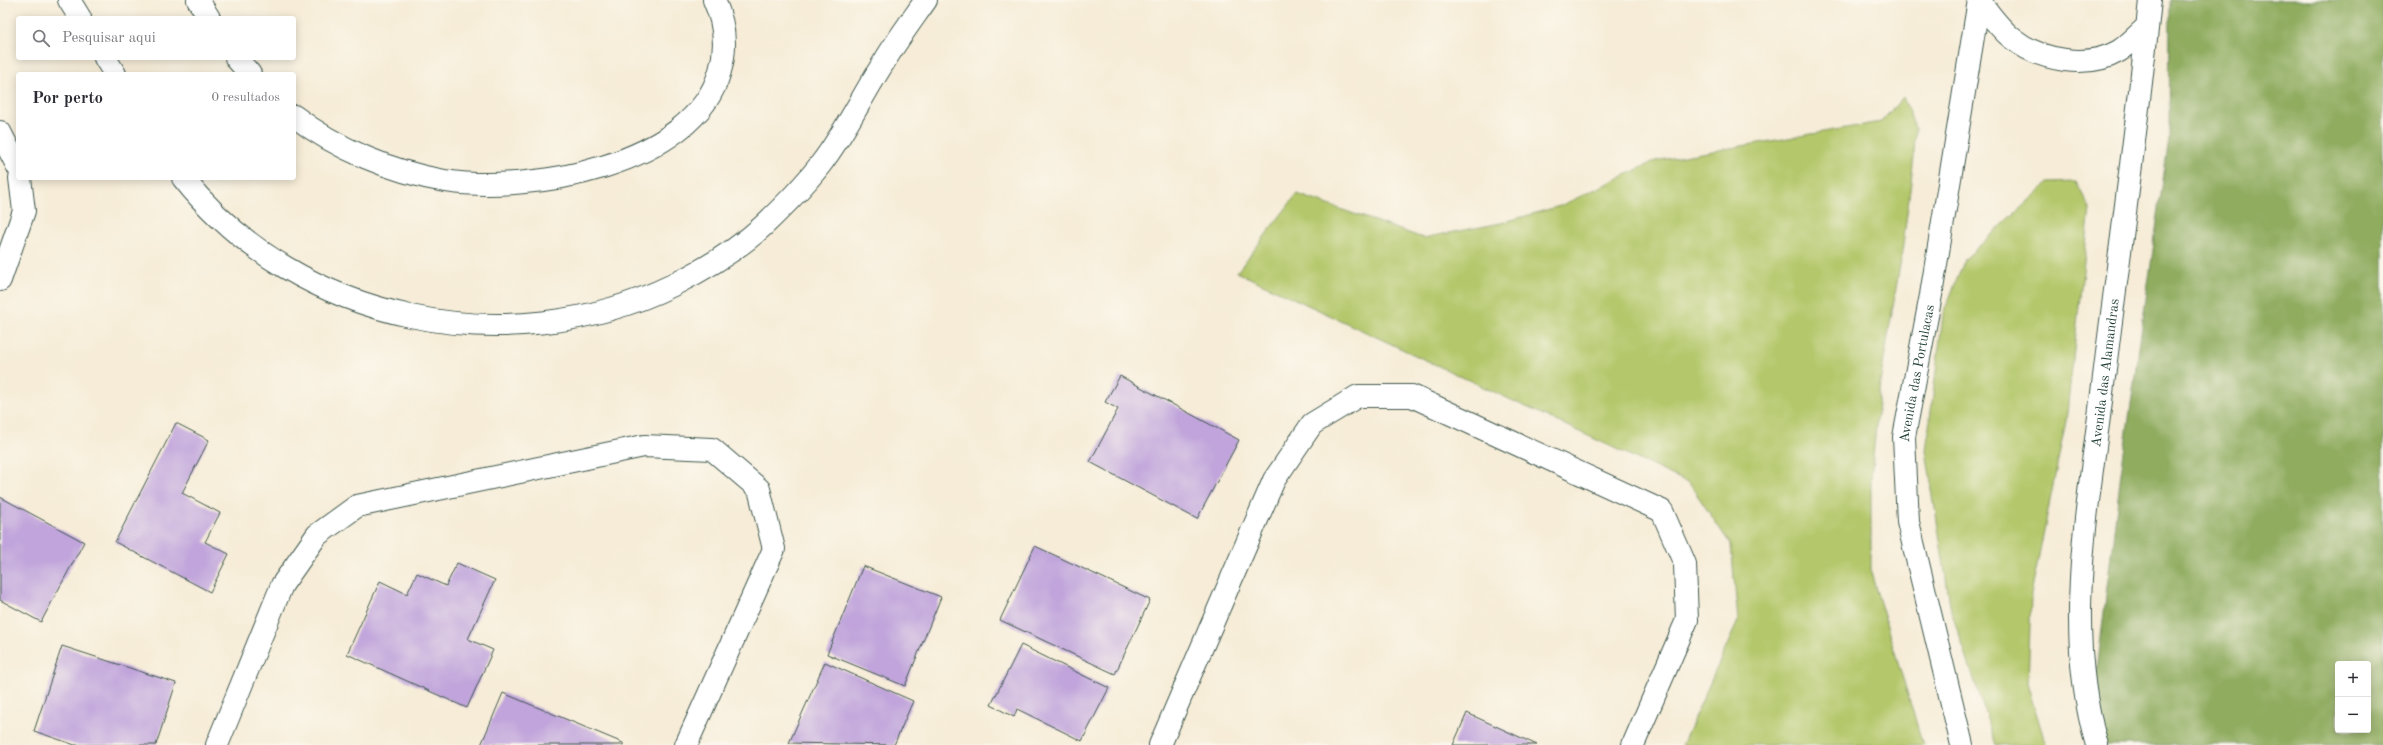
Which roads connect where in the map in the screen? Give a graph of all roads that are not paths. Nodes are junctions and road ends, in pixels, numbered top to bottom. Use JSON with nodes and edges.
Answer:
{"nodes":[{"id":1,"x":69,"y":0,"type":"edge"},
{"id":2,"x":198,"y":0,"type":"edge"},
{"id":3,"x":714,"y":0,"type":"edge"},
{"id":4,"x":926,"y":0,"type":"edge"},
{"id":5,"x":1979,"y":0,"type":"edge"},
{"id":6,"x":2150,"y":0,"type":"edge"},
{"id":7,"x":79,"y":16,"type":"edge"},
{"id":8,"x":208,"y":16,"type":"edge"},
{"id":9,"x":2147,"y":27,"type":"junction"},
{"id":10,"x":106,"y":60,"type":"edge"},
{"id":11,"x":238,"y":60,"type":"edge"},
{"id":12,"x":114,"y":72,"type":"edge"},
{"id":13,"x":248,"y":72,"type":"edge"},
{"id":14,"x":296,"y":117,"type":"edge"},
{"id":15,"x":0,"y":132,"type":"edge"},
{"id":16,"x":16,"y":163,"type":"edge"},
{"id":17,"x":20,"y":180,"type":"edge"},
{"id":18,"x":185,"y":180,"type":"edge"},
{"id":19,"x":0,"y":280,"type":"edge"},
{"id":20,"x":217,"y":745,"type":"edge"},
{"id":21,"x":686,"y":745,"type":"edge"},
{"id":22,"x":1160,"y":745,"type":"edge"},
{"id":23,"x":1634,"y":745,"type":"edge"},
{"id":24,"x":1962,"y":745,"type":"edge"},
{"id":25,"x":2097,"y":745,"type":"edge"}],
"edges":[{"from":1,"to":7,"type":"street"},
{"from":2,"to":8,"type":"street"},
{"from":3,"to":14,"type":"street"},
{"from":4,"to":18,"type":"street"},
{"from":5,"to":9,"type":"street"},
{"from":5,"to":24,"type":"street","name":"Avenida das Portulacas"},
{"from":6,"to":9,"type":"street","name":"Avenida das Alamandras"},
{"from":9,"to":25,"type":"street","name":"Avenida das Alamandras"},
{"from":10,"to":12,"type":"street"},
{"from":11,"to":13,"type":"street"},
{"from":15,"to":16,"type":"street"},
{"from":17,"to":19,"type":"street"},
{"from":20,"to":21,"type":"street"},
{"from":22,"to":23,"type":"street"}]}
